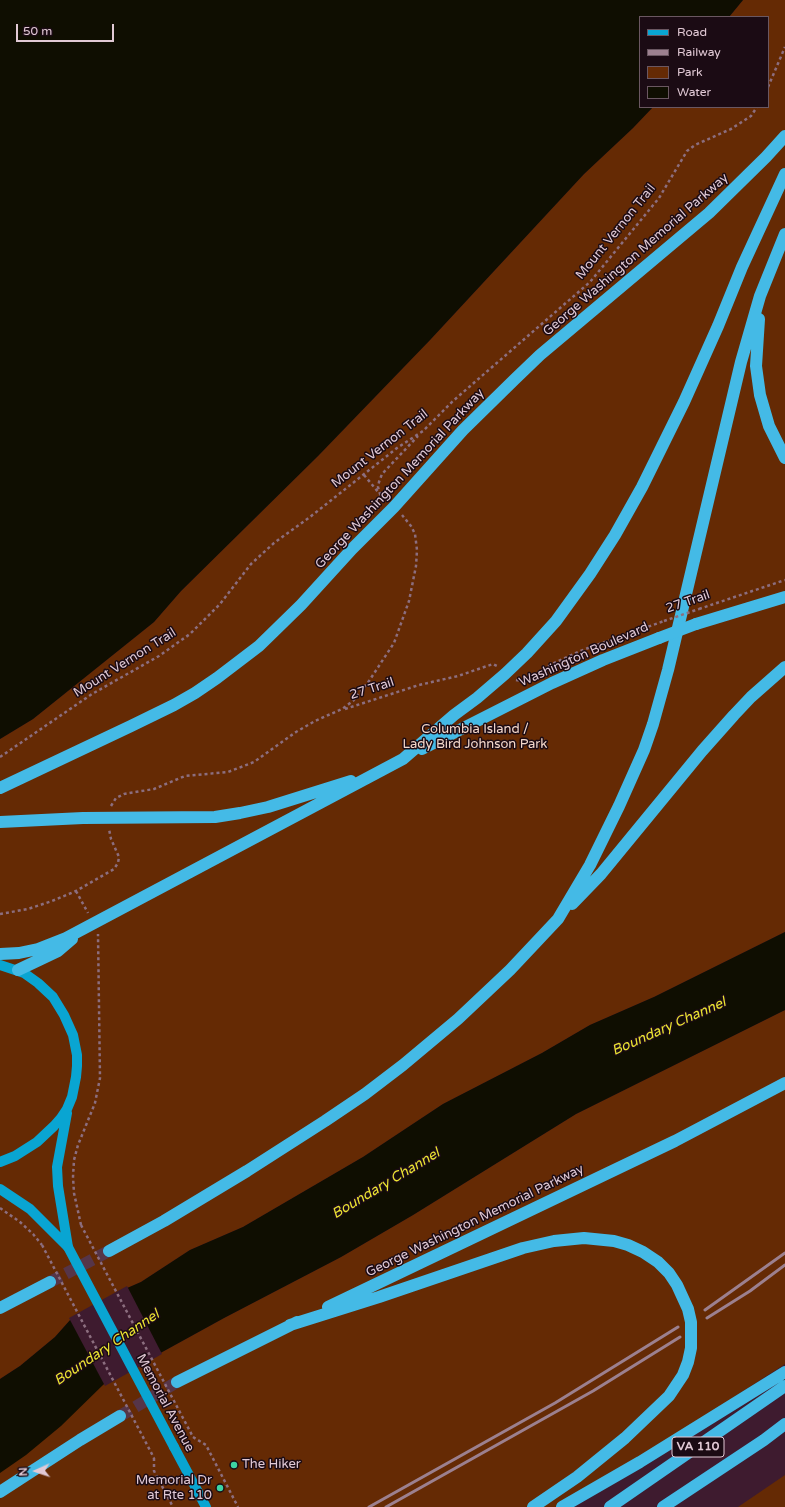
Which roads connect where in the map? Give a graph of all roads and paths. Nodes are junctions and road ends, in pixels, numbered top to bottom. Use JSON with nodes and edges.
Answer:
{"nodes":[{"id":1,"x":785,"y":47,"type":"edge"},
{"id":2,"x":769,"y":84,"type":"edge"},
{"id":3,"x":756,"y":108,"type":"edge"},
{"id":4,"x":785,"y":136,"type":"edge"},
{"id":5,"x":785,"y":174,"type":"edge"},
{"id":6,"x":785,"y":234,"type":"edge"},
{"id":7,"x":760,"y":296,"type":"junction"},
{"id":8,"x":423,"y":431,"type":"junction"},
{"id":9,"x":785,"y":458,"type":"edge"},
{"id":10,"x":364,"y":475,"type":"junction"},
{"id":11,"x":380,"y":494,"type":"junction"},
{"id":12,"x":386,"y":500,"type":"dead end"},
{"id":13,"x":399,"y":513,"type":"dead end"},
{"id":14,"x":785,"y":580,"type":"edge"},
{"id":15,"x":785,"y":597,"type":"edge"},
{"id":16,"x":785,"y":667,"type":"edge"},
{"id":17,"x":499,"y":668,"type":"dead end"},
{"id":18,"x":511,"y":680,"type":"dead end"},
{"id":19,"x":342,"y":710,"type":"junction"},
{"id":20,"x":0,"y":757,"type":"edge"},
{"id":21,"x":403,"y":759,"type":"junction"},
{"id":22,"x":373,"y":775,"type":"junction"},
{"id":23,"x":0,"y":788,"type":"edge"},
{"id":24,"x":111,"y":809,"type":"dead end"},
{"id":25,"x":0,"y":822,"type":"edge"},
{"id":26,"x":110,"y":826,"type":"dead end"},
{"id":27,"x":76,"y":890,"type":"junction"},
{"id":28,"x":0,"y":914,"type":"edge"},
{"id":29,"x":90,"y":917,"type":"dead end"},
{"id":30,"x":558,"y":919,"type":"junction"},
{"id":31,"x":83,"y":929,"type":"junction"},
{"id":32,"x":96,"y":930,"type":"dead end"},
{"id":33,"x":0,"y":954,"type":"edge"},
{"id":34,"x":0,"y":965,"type":"edge"},
{"id":35,"x":18,"y":970,"type":"junction"},
{"id":36,"x":785,"y":1083,"type":"edge"},
{"id":37,"x":68,"y":1109,"type":"junction"},
{"id":38,"x":0,"y":1162,"type":"edge"},
{"id":39,"x":0,"y":1190,"type":"edge"},
{"id":40,"x":0,"y":1208,"type":"edge"},
{"id":41,"x":62,"y":1235,"type":"junction"},
{"id":42,"x":109,"y":1251,"type":"tunnel mouth"},
{"id":43,"x":50,"y":1282,"type":"tunnel mouth"},
{"id":44,"x":0,"y":1308,"type":"edge"},
{"id":45,"x":290,"y":1325,"type":"junction"},
{"id":46,"x":785,"y":1372,"type":"edge"},
{"id":47,"x":177,"y":1382,"type":"tunnel mouth"},
{"id":48,"x":785,"y":1386,"type":"edge"},
{"id":49,"x":120,"y":1416,"type":"tunnel mouth"},
{"id":50,"x":785,"y":1424,"type":"edge"},
{"id":51,"x":0,"y":1492,"type":"edge"},
{"id":52,"x":173,"y":1507,"type":"edge"},
{"id":53,"x":206,"y":1507,"type":"edge"},
{"id":54,"x":238,"y":1507,"type":"edge"},
{"id":55,"x":533,"y":1507,"type":"edge"},
{"id":56,"x":562,"y":1507,"type":"edge"},
{"id":57,"x":610,"y":1507,"type":"edge"},
{"id":58,"x":663,"y":1507,"type":"edge"}],
"edges":[{"from":1,"to":2,"type":"path"},
{"from":3,"to":8,"type":"path","name":"Mount Vernon Trail"},
{"from":4,"to":23,"type":"highway","name":"George Washington Memorial Parkway"},
{"from":5,"to":21,"type":"highway"},
{"from":6,"to":7,"type":"highway"},
{"from":7,"to":9,"type":"highway"},
{"from":7,"to":30,"type":"highway"},
{"from":8,"to":10,"type":"path","name":"Mount Vernon Trail"},
{"from":8,"to":11,"type":"path"},
{"from":10,"to":11,"type":"path"},
{"from":10,"to":20,"type":"path","name":"Mount Vernon Trail"},
{"from":11,"to":12,"type":"path"},
{"from":13,"to":19,"type":"path"},
{"from":14,"to":18,"type":"path","name":"27 Trail","bridge":true},
{"from":15,"to":21,"type":"highway","name":"Washington Boulevard","bridge":true},
{"from":16,"to":30,"type":"highway"},
{"from":17,"to":19,"type":"path","name":"27 Trail"},
{"from":19,"to":24,"type":"path"},
{"from":21,"to":22,"type":"highway"},
{"from":22,"to":25,"type":"highway"},
{"from":22,"to":31,"type":"highway"},
{"from":26,"to":27,"type":"path"},
{"from":27,"to":28,"type":"path"},
{"from":27,"to":29,"type":"path"},
{"from":30,"to":42,"type":"highway"},
{"from":31,"to":33,"type":"highway"},
{"from":31,"to":35,"type":"highway"},
{"from":32,"to":54,"type":"path","bridge":true},
{"from":34,"to":35,"type":"main road"},
{"from":35,"to":37,"type":"main road"},
{"from":36,"to":45,"type":"highway","name":"George Washington Memorial Parkway"},
{"from":37,"to":38,"type":"main road"},
{"from":37,"to":41,"type":"main road"},
{"from":39,"to":41,"type":"main road","name":"Memorial Avenue"},
{"from":40,"to":52,"type":"path","bridge":true},
{"from":41,"to":53,"type":"main road","name":"Memorial Avenue","bridge":true},
{"from":43,"to":44,"type":"highway"},
{"from":45,"to":47,"type":"highway","name":"George Washington Memorial Parkway"},
{"from":45,"to":55,"type":"highway"},
{"from":46,"to":56,"type":"highway"},
{"from":48,"to":57,"type":"highway","number":"VA 110"},
{"from":49,"to":51,"type":"highway"},
{"from":50,"to":58,"type":"highway","number":"VA 110"}]}
